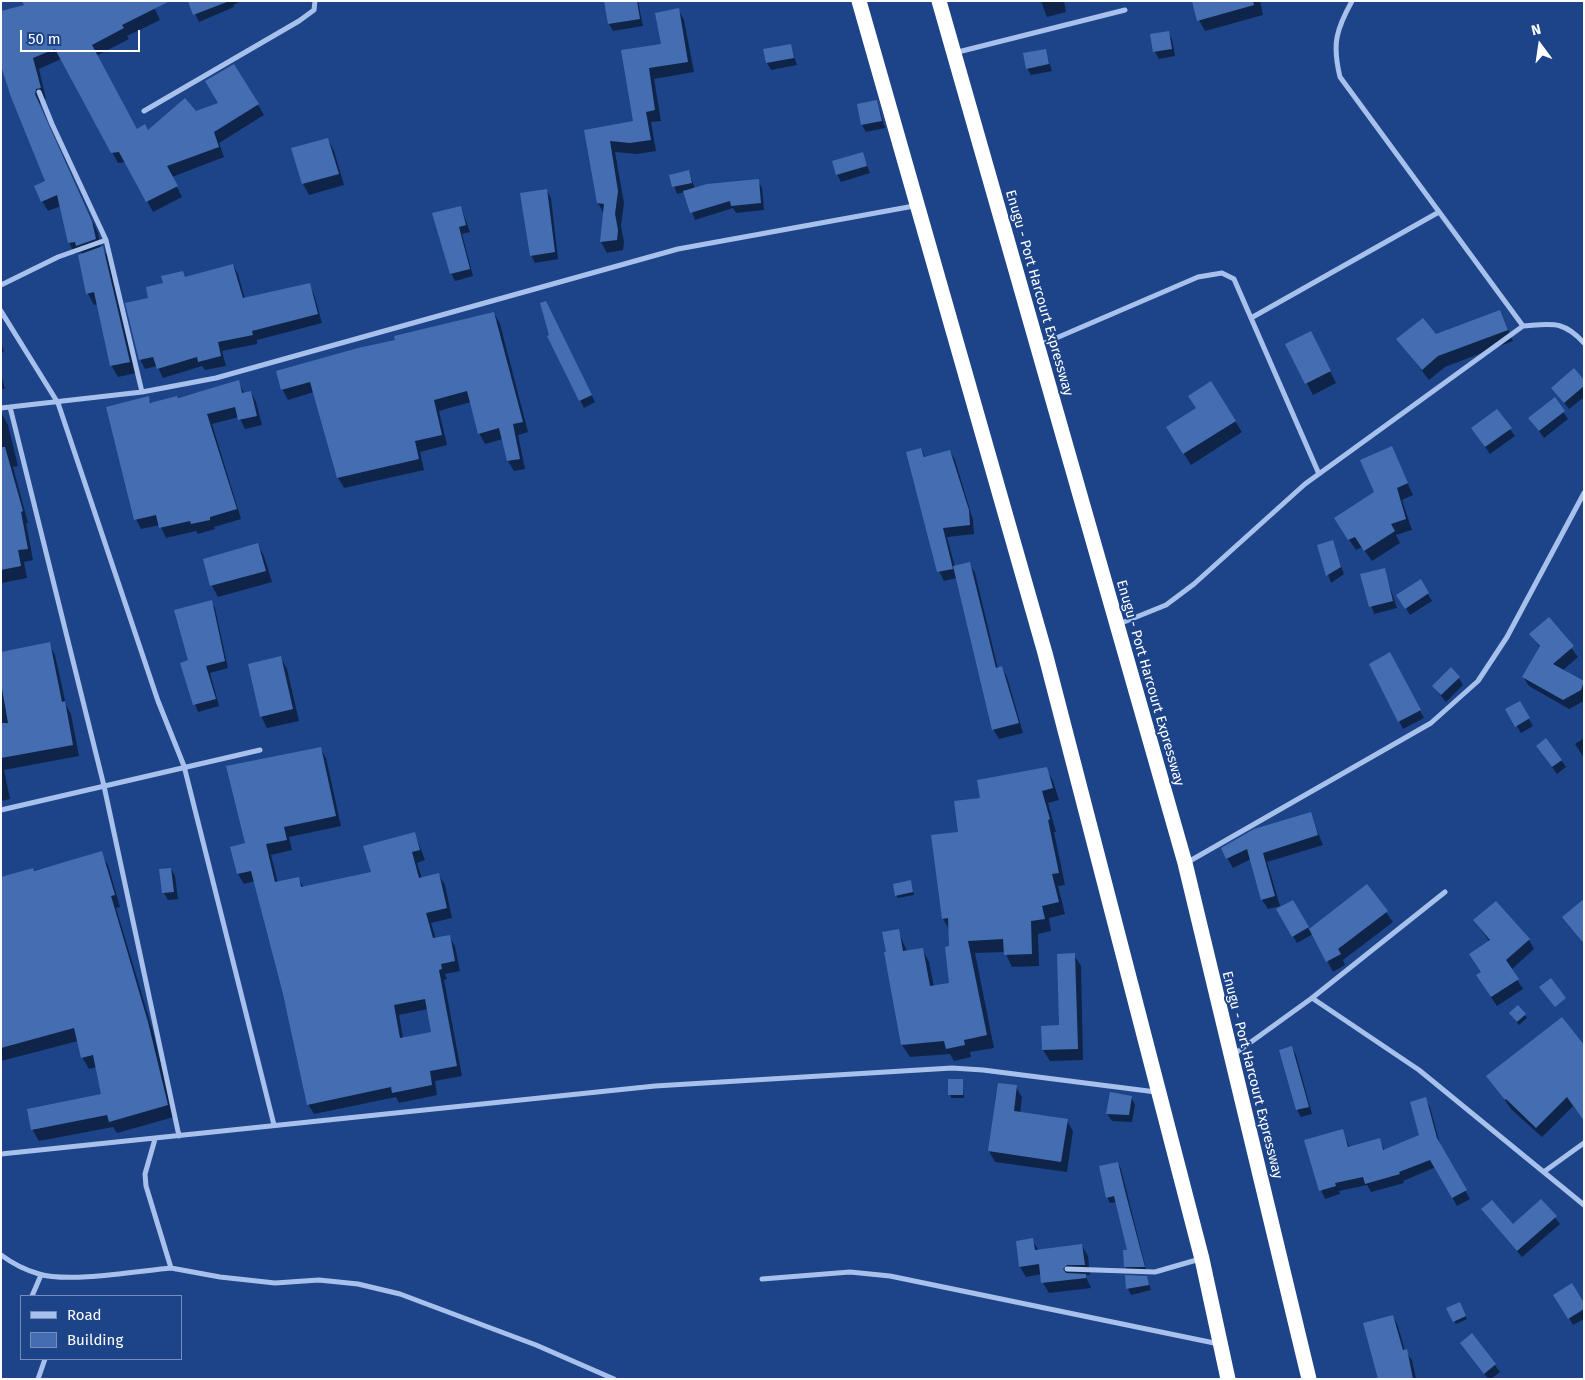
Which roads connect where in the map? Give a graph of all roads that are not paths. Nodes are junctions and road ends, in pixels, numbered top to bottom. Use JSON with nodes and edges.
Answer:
{"nodes":[{"id":1,"x":315,"y":1,"type":"edge"},
{"id":2,"x":859,"y":1,"type":"edge"},
{"id":3,"x":939,"y":1,"type":"edge"},
{"id":4,"x":1352,"y":1,"type":"edge"},
{"id":5,"x":1125,"y":10,"type":"dead end"},
{"id":6,"x":954,"y":53,"type":"junction"},
{"id":7,"x":39,"y":92,"type":"dead end"},
{"id":8,"x":144,"y":111,"type":"dead end"},
{"id":9,"x":917,"y":205,"type":"junction"},
{"id":10,"x":1439,"y":212,"type":"junction"},
{"id":11,"x":106,"y":240,"type":"junction"},
{"id":12,"x":1,"y":285,"type":"edge"},
{"id":13,"x":1,"y":311,"type":"edge"},
{"id":14,"x":1251,"y":318,"type":"junction"},
{"id":15,"x":1523,"y":326,"type":"junction"},
{"id":16,"x":1584,"y":343,"type":"edge"},
{"id":17,"x":1038,"y":347,"type":"junction"},
{"id":18,"x":142,"y":392,"type":"junction"},
{"id":19,"x":58,"y":403,"type":"junction"},
{"id":20,"x":10,"y":407,"type":"junction"},
{"id":21,"x":1,"y":408,"type":"edge"},
{"id":22,"x":1319,"y":474,"type":"junction"},
{"id":23,"x":1584,"y":493,"type":"edge"},
{"id":24,"x":1117,"y":624,"type":"junction"},
{"id":25,"x":260,"y":750,"type":"dead end"},
{"id":26,"x":184,"y":766,"type":"junction"},
{"id":27,"x":104,"y":786,"type":"junction"},
{"id":28,"x":1,"y":810,"type":"edge"},
{"id":29,"x":1185,"y":864,"type":"junction"},
{"id":30,"x":1445,"y":892,"type":"dead end"},
{"id":31,"x":1312,"y":998,"type":"junction"},
{"id":32,"x":1231,"y":1057,"type":"junction"},
{"id":33,"x":1158,"y":1093,"type":"junction"},
{"id":34,"x":274,"y":1125,"type":"junction"},
{"id":35,"x":179,"y":1136,"type":"junction"},
{"id":36,"x":155,"y":1138,"type":"junction"},
{"id":37,"x":1584,"y":1143,"type":"edge"},
{"id":38,"x":1,"y":1154,"type":"edge"},
{"id":39,"x":1545,"y":1171,"type":"junction"},
{"id":40,"x":1584,"y":1205,"type":"edge"},
{"id":41,"x":1,"y":1255,"type":"edge"},
{"id":42,"x":1202,"y":1259,"type":"junction"},
{"id":43,"x":171,"y":1268,"type":"junction"},
{"id":44,"x":1068,"y":1269,"type":"dead end"},
{"id":45,"x":41,"y":1275,"type":"junction"},
{"id":46,"x":762,"y":1279,"type":"dead end"},
{"id":47,"x":32,"y":1295,"type":"edge"},
{"id":48,"x":1220,"y":1344,"type":"junction"},
{"id":49,"x":45,"y":1360,"type":"edge"},
{"id":50,"x":38,"y":1379,"type":"edge"},
{"id":51,"x":614,"y":1379,"type":"edge"},
{"id":52,"x":1228,"y":1379,"type":"edge"},
{"id":53,"x":1309,"y":1379,"type":"edge"}],
"edges":[{"from":1,"to":8,"type":"street"},
{"from":2,"to":9,"type":"highway"},
{"from":3,"to":6,"type":"highway","name":"Enugu - Port Harcourt Expressway"},
{"from":4,"to":10,"type":"street"},
{"from":5,"to":6,"type":"street"},
{"from":6,"to":17,"type":"highway","name":"Enugu - Port Harcourt Expressway"},
{"from":7,"to":11,"type":"street"},
{"from":9,"to":18,"type":"street"},
{"from":9,"to":33,"type":"highway"},
{"from":10,"to":14,"type":"street"},
{"from":10,"to":15,"type":"street"},
{"from":11,"to":12,"type":"street"},
{"from":11,"to":18,"type":"street"},
{"from":13,"to":19,"type":"street"},
{"from":14,"to":17,"type":"street"},
{"from":14,"to":22,"type":"street"},
{"from":15,"to":16,"type":"street"},
{"from":15,"to":22,"type":"street"},
{"from":17,"to":24,"type":"highway","name":"Enugu - Port Harcourt Expressway"},
{"from":18,"to":19,"type":"street"},
{"from":19,"to":20,"type":"street"},
{"from":19,"to":26,"type":"street"},
{"from":20,"to":21,"type":"street"},
{"from":20,"to":27,"type":"street"},
{"from":22,"to":24,"type":"street"},
{"from":23,"to":29,"type":"street"},
{"from":24,"to":29,"type":"highway","name":"Enugu - Port Harcourt Expressway"},
{"from":25,"to":26,"type":"street"},
{"from":26,"to":27,"type":"street"},
{"from":26,"to":34,"type":"street"},
{"from":27,"to":28,"type":"street"},
{"from":27,"to":35,"type":"street"},
{"from":29,"to":32,"type":"highway","name":"Enugu - Port Harcourt Expressway"},
{"from":30,"to":31,"type":"street"},
{"from":31,"to":32,"type":"street"},
{"from":31,"to":39,"type":"street"},
{"from":32,"to":53,"type":"highway","name":"Enugu - Port Harcourt Expressway"},
{"from":33,"to":34,"type":"street"},
{"from":33,"to":42,"type":"highway"},
{"from":34,"to":35,"type":"street"},
{"from":35,"to":36,"type":"street"},
{"from":36,"to":38,"type":"street"},
{"from":36,"to":43,"type":"street"},
{"from":37,"to":39,"type":"street"},
{"from":39,"to":40,"type":"street"},
{"from":41,"to":45,"type":"street"},
{"from":42,"to":44,"type":"street"},
{"from":42,"to":48,"type":"highway"},
{"from":43,"to":45,"type":"street"},
{"from":43,"to":51,"type":"street"},
{"from":45,"to":47,"type":"street"},
{"from":46,"to":48,"type":"street"},
{"from":48,"to":52,"type":"highway"},
{"from":49,"to":50,"type":"street"}]}
